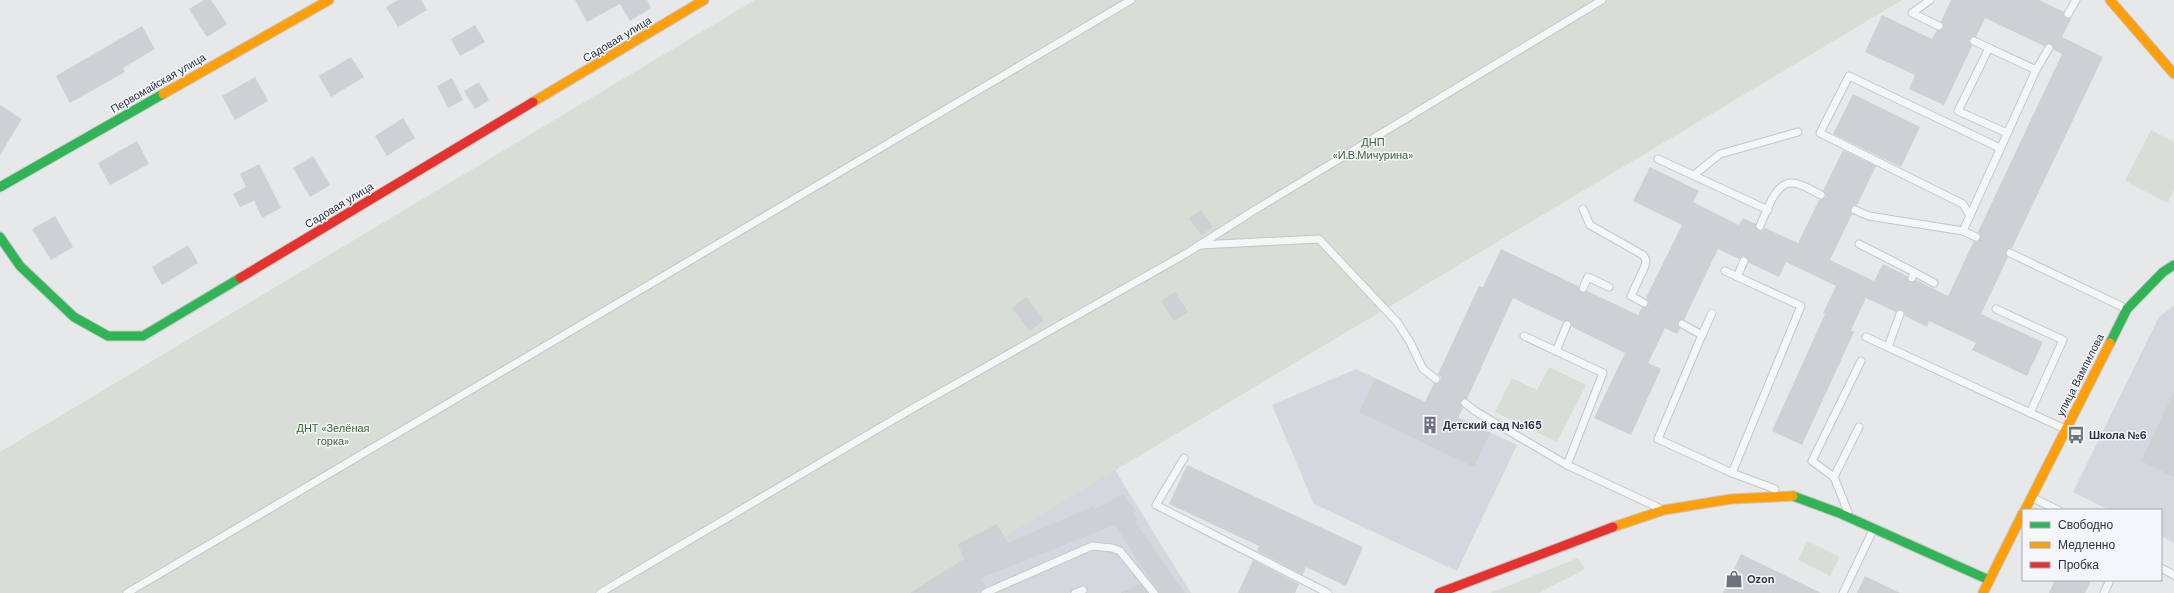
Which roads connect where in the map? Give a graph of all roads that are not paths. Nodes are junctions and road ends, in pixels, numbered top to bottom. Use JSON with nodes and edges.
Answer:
{"nodes":[{"id":1,"x":329,"y":0,"type":"edge"},
{"id":2,"x":704,"y":0,"type":"edge"},
{"id":3,"x":1131,"y":0,"type":"edge"},
{"id":4,"x":1602,"y":0,"type":"edge"},
{"id":5,"x":1930,"y":0,"type":"edge"},
{"id":6,"x":2076,"y":0,"type":"edge"},
{"id":7,"x":2110,"y":0,"type":"edge"},
{"id":8,"x":2068,"y":14,"type":"dead end"},
{"id":9,"x":1939,"y":26,"type":"dead end"},
{"id":10,"x":1974,"y":42,"type":"dead end"},
{"id":11,"x":1989,"y":48,"type":"junction"},
{"id":12,"x":2049,"y":48,"type":"dead end"},
{"id":13,"x":2036,"y":70,"type":"junction"},
{"id":14,"x":2174,"y":74,"type":"edge"},
{"id":15,"x":1798,"y":132,"type":"dead end"},
{"id":16,"x":2007,"y":133,"type":"junction"},
{"id":17,"x":2000,"y":148,"type":"junction"},
{"id":18,"x":1658,"y":159,"type":"dead end"},
{"id":19,"x":1694,"y":175,"type":"junction"},
{"id":20,"x":0,"y":187,"type":"edge"},
{"id":21,"x":1821,"y":195,"type":"dead end"},
{"id":22,"x":1583,"y":210,"type":"dead end"},
{"id":23,"x":1768,"y":210,"type":"junction"},
{"id":24,"x":1855,"y":210,"type":"dead end"},
{"id":25,"x":1970,"y":216,"type":"junction"},
{"id":26,"x":1760,"y":226,"type":"dead end"},
{"id":27,"x":1963,"y":231,"type":"junction"},
{"id":28,"x":0,"y":237,"type":"edge"},
{"id":29,"x":1976,"y":237,"type":"dead end"},
{"id":30,"x":1859,"y":244,"type":"dead end"},
{"id":31,"x":1200,"y":245,"type":"junction"},
{"id":32,"x":2010,"y":253,"type":"dead end"},
{"id":33,"x":1744,"y":261,"type":"dead end"},
{"id":34,"x":2174,"y":265,"type":"edge"},
{"id":35,"x":1725,"y":271,"type":"dead end"},
{"id":36,"x":1737,"y":277,"type":"junction"},
{"id":37,"x":1934,"y":283,"type":"dead end"},
{"id":38,"x":1608,"y":287,"type":"dead end"},
{"id":39,"x":1583,"y":288,"type":"dead end"},
{"id":40,"x":1644,"y":303,"type":"dead end"},
{"id":41,"x":1996,"y":308,"type":"dead end"},
{"id":42,"x":2127,"y":309,"type":"junction"},
{"id":43,"x":1712,"y":313,"type":"dead end"},
{"id":44,"x":1900,"y":314,"type":"dead end"},
{"id":45,"x":1682,"y":324,"type":"dead end"},
{"id":46,"x":1567,"y":325,"type":"dead end"},
{"id":47,"x":1702,"y":334,"type":"junction"},
{"id":48,"x":1524,"y":336,"type":"dead end"},
{"id":49,"x":1866,"y":337,"type":"dead end"},
{"id":50,"x":1888,"y":348,"type":"junction"},
{"id":51,"x":1556,"y":351,"type":"junction"},
{"id":52,"x":1861,"y":361,"type":"dead end"},
{"id":53,"x":1436,"y":379,"type":"dead end"},
{"id":54,"x":1465,"y":403,"type":"dead end"},
{"id":55,"x":2030,"y":413,"type":"junction"},
{"id":56,"x":1859,"y":427,"type":"dead end"},
{"id":57,"x":2065,"y":429,"type":"junction"},
{"id":58,"x":1184,"y":458,"type":"dead end"},
{"id":59,"x":1567,"y":465,"type":"junction"},
{"id":60,"x":1732,"y":473,"type":"junction"},
{"id":61,"x":1834,"y":477,"type":"junction"},
{"id":62,"x":1790,"y":495,"type":"junction"},
{"id":63,"x":2031,"y":497,"type":"junction"},
{"id":64,"x":2025,"y":509,"type":"edge"},
{"id":65,"x":2056,"y":509,"type":"edge"},
{"id":66,"x":1664,"y":510,"type":"junction"},
{"id":67,"x":2022,"y":515,"type":"edge"},
{"id":68,"x":1851,"y":518,"type":"junction"},
{"id":69,"x":1874,"y":528,"type":"junction"},
{"id":70,"x":2162,"y":568,"type":"edge"},
{"id":71,"x":2174,"y":574,"type":"edge"},
{"id":72,"x":1989,"y":580,"type":"junction"},
{"id":73,"x":2110,"y":581,"type":"edge"},
{"id":74,"x":1083,"y":590,"type":"dead end"},
{"id":75,"x":127,"y":593,"type":"edge"},
{"id":76,"x":600,"y":593,"type":"edge"},
{"id":77,"x":985,"y":593,"type":"edge"},
{"id":78,"x":1076,"y":593,"type":"edge"},
{"id":79,"x":1154,"y":593,"type":"edge"},
{"id":80,"x":1328,"y":593,"type":"edge"},
{"id":81,"x":1439,"y":593,"type":"edge"},
{"id":82,"x":1843,"y":593,"type":"edge"},
{"id":83,"x":1983,"y":593,"type":"edge"},
{"id":84,"x":2104,"y":593,"type":"edge"}],
"edges":[{"from":1,"to":20,"type":"street","name":"Первомайская улица"},
{"from":2,"to":28,"type":"street","name":"Садовая улица"},
{"from":3,"to":75,"type":"lane"},
{"from":4,"to":31,"type":"lane"},
{"from":5,"to":9,"type":"lane"},
{"from":6,"to":8,"type":"lane"},
{"from":7,"to":14,"type":"street"},
{"from":10,"to":11,"type":"lane"},
{"from":11,"to":13,"type":"lane"},
{"from":11,"to":16,"type":"lane"},
{"from":12,"to":13,"type":"lane"},
{"from":13,"to":16,"type":"lane"},
{"from":15,"to":19,"type":"lane"},
{"from":16,"to":17,"type":"lane"},
{"from":17,"to":25,"type":"lane"},
{"from":17,"to":25,"type":"lane"},
{"from":18,"to":19,"type":"lane"},
{"from":19,"to":23,"type":"lane"},
{"from":21,"to":23,"type":"lane"},
{"from":22,"to":40,"type":"lane"},
{"from":23,"to":26,"type":"lane"},
{"from":24,"to":27,"type":"lane"},
{"from":25,"to":27,"type":"lane"},
{"from":27,"to":29,"type":"lane"},
{"from":30,"to":37,"type":"lane"},
{"from":31,"to":53,"type":"lane"},
{"from":31,"to":76,"type":"lane"},
{"from":32,"to":42,"type":"lane"},
{"from":33,"to":36,"type":"lane"},
{"from":34,"to":42,"type":"street","name":"улица Вампилова"},
{"from":35,"to":36,"type":"lane"},
{"from":36,"to":60,"type":"lane"},
{"from":38,"to":39,"type":"lane"},
{"from":41,"to":55,"type":"lane"},
{"from":42,"to":57,"type":"street","name":"улица Вампилова"},
{"from":43,"to":47,"type":"lane"},
{"from":44,"to":50,"type":"lane"},
{"from":45,"to":47,"type":"lane"},
{"from":46,"to":51,"type":"lane"},
{"from":47,"to":60,"type":"lane"},
{"from":48,"to":51,"type":"lane"},
{"from":49,"to":50,"type":"lane"},
{"from":50,"to":55,"type":"lane"},
{"from":51,"to":59,"type":"lane"},
{"from":52,"to":61,"type":"lane"},
{"from":54,"to":59,"type":"lane"},
{"from":55,"to":57,"type":"lane"},
{"from":56,"to":61,"type":"lane"},
{"from":57,"to":63,"type":"street","name":"улица Вампилова"},
{"from":58,"to":80,"type":"lane"},
{"from":59,"to":66,"type":"lane"},
{"from":60,"to":62,"type":"lane"},
{"from":61,"to":68,"type":"lane"},
{"from":62,"to":66,"type":"street"},
{"from":62,"to":68,"type":"street"},
{"from":63,"to":64,"type":"street","name":"улица Вампилова"},
{"from":63,"to":65,"type":"lane"},
{"from":66,"to":81,"type":"street"},
{"from":67,"to":72,"type":"street"},
{"from":68,"to":69,"type":"street"},
{"from":69,"to":72,"type":"street"},
{"from":69,"to":82,"type":"lane"},
{"from":70,"to":71,"type":"lane"},
{"from":72,"to":83,"type":"street"},
{"from":73,"to":84,"type":"lane"},
{"from":74,"to":78,"type":"lane"},
{"from":77,"to":79,"type":"lane"}]}
